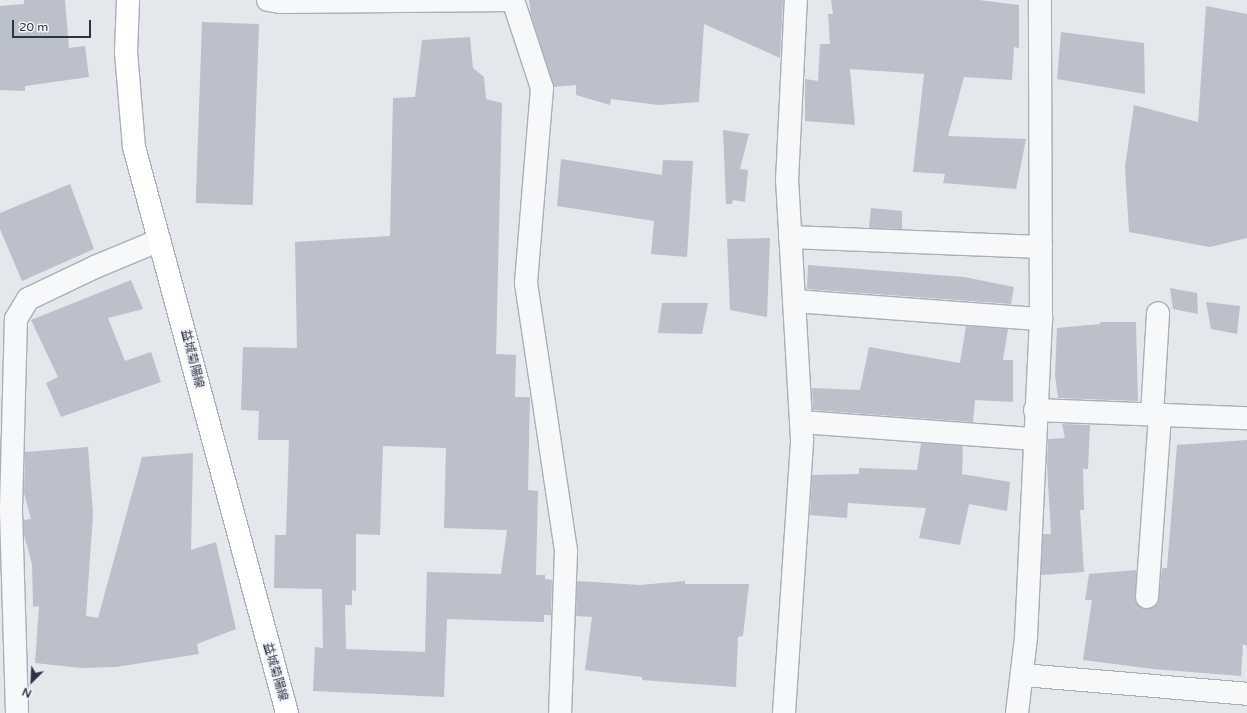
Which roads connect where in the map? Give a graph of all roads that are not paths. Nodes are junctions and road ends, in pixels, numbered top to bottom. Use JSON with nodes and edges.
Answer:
{"nodes":[{"id":1,"x":128,"y":0,"type":"edge"},
{"id":2,"x":268,"y":0,"type":"edge"},
{"id":3,"x":796,"y":0,"type":"edge"},
{"id":4,"x":1040,"y":0,"type":"edge"},
{"id":5,"x":790,"y":237,"type":"junction"},
{"id":6,"x":160,"y":240,"type":"junction"},
{"id":7,"x":1041,"y":247,"type":"junction"},
{"id":8,"x":794,"y":301,"type":"junction"},
{"id":9,"x":1158,"y":313,"type":"dead end"},
{"id":10,"x":1041,"y":319,"type":"junction"},
{"id":11,"x":1035,"y":410,"type":"junction"},
{"id":12,"x":1156,"y":415,"type":"junction"},
{"id":13,"x":1247,"y":418,"type":"edge"},
{"id":14,"x":801,"y":422,"type":"junction"},
{"id":15,"x":1034,"y":439,"type":"junction"},
{"id":16,"x":6,"y":508,"type":"edge"},
{"id":17,"x":1147,"y":597,"type":"dead end"},
{"id":18,"x":8,"y":643,"type":"edge"},
{"id":19,"x":1023,"y":675,"type":"junction"},
{"id":20,"x":1247,"y":694,"type":"edge"},
{"id":21,"x":17,"y":713,"type":"edge"},
{"id":22,"x":287,"y":713,"type":"edge"},
{"id":23,"x":560,"y":713,"type":"edge"},
{"id":24,"x":784,"y":713,"type":"edge"},
{"id":25,"x":1017,"y":713,"type":"edge"}],
"edges":[{"from":1,"to":6,"type":"main road","name":"益城菊陽線"},
{"from":2,"to":23,"type":"street"},
{"from":3,"to":5,"type":"street"},
{"from":4,"to":7,"type":"street"},
{"from":5,"to":7,"type":"street"},
{"from":5,"to":8,"type":"street"},
{"from":6,"to":16,"type":"street"},
{"from":6,"to":22,"type":"main road","name":"益城菊陽線"},
{"from":7,"to":10,"type":"street"},
{"from":8,"to":10,"type":"street"},
{"from":8,"to":14,"type":"street"},
{"from":9,"to":12,"type":"street"},
{"from":10,"to":11,"type":"street"},
{"from":11,"to":12,"type":"street"},
{"from":11,"to":15,"type":"street"},
{"from":12,"to":13,"type":"street"},
{"from":12,"to":17,"type":"street"},
{"from":14,"to":15,"type":"street"},
{"from":14,"to":24,"type":"street"},
{"from":15,"to":19,"type":"street"},
{"from":16,"to":18,"type":"street"},
{"from":18,"to":21,"type":"street"},
{"from":19,"to":20,"type":"street"},
{"from":19,"to":25,"type":"street"}]}
